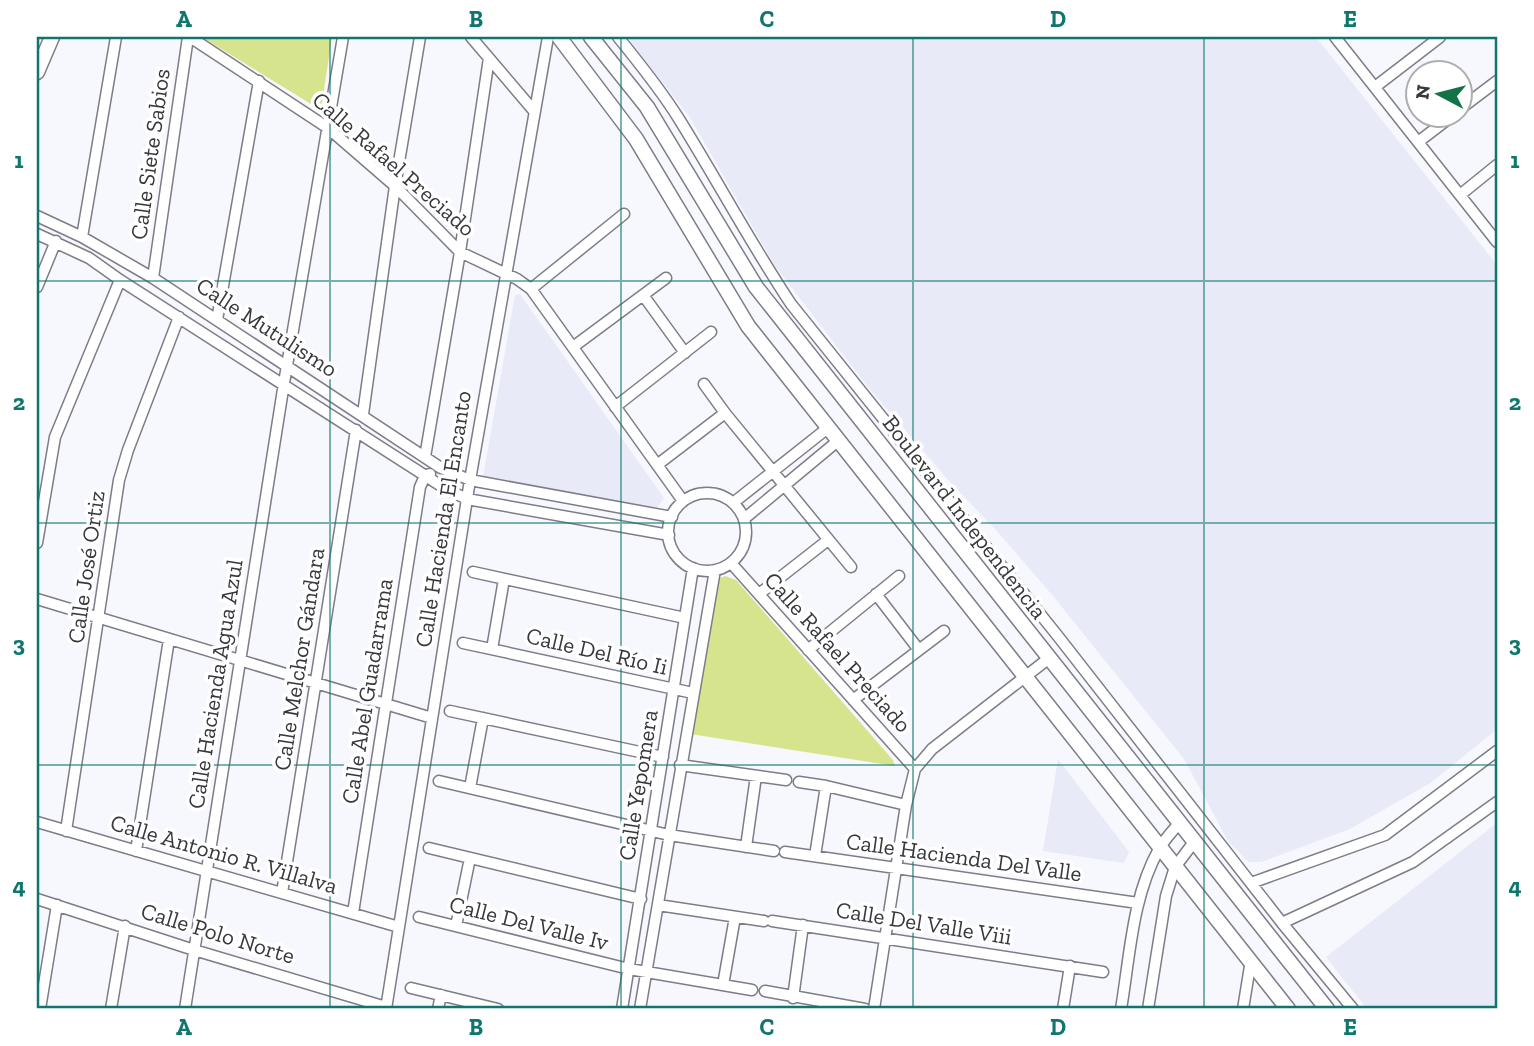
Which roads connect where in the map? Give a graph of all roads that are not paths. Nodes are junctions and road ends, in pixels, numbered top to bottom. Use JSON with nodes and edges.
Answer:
{"nodes":[{"id":1,"x":52,"y":37,"type":"edge"},
{"id":2,"x":116,"y":37,"type":"edge"},
{"id":3,"x":189,"y":37,"type":"edge"},
{"id":4,"x":343,"y":37,"type":"edge"},
{"id":5,"x":421,"y":37,"type":"edge"},
{"id":6,"x":471,"y":37,"type":"edge"},
{"id":7,"x":548,"y":37,"type":"edge"},
{"id":8,"x":559,"y":37,"type":"edge"},
{"id":9,"x":590,"y":37,"type":"edge"},
{"id":10,"x":618,"y":37,"type":"edge"},
{"id":11,"x":1335,"y":37,"type":"edge"},
{"id":12,"x":1440,"y":37,"type":"edge"},
{"id":13,"x":489,"y":58,"type":"junction"},
{"id":14,"x":37,"y":72,"type":"edge"},
{"id":15,"x":259,"y":81,"type":"junction"},
{"id":16,"x":1497,"y":81,"type":"edge"},
{"id":17,"x":1375,"y":87,"type":"junction"},
{"id":18,"x":1474,"y":99,"type":"edge"},
{"id":19,"x":534,"y":111,"type":"junction"},
{"id":20,"x":328,"y":128,"type":"junction"},
{"id":21,"x":1434,"y":130,"type":"edge"},
{"id":22,"x":1418,"y":142,"type":"junction"},
{"id":23,"x":1497,"y":165,"type":"edge"},
{"id":24,"x":395,"y":186,"type":"junction"},
{"id":25,"x":1460,"y":195,"type":"junction"},
{"id":26,"x":624,"y":214,"type":"dead end"},
{"id":27,"x":37,"y":216,"type":"edge"},
{"id":28,"x":37,"y":233,"type":"edge"},
{"id":29,"x":82,"y":237,"type":"junction"},
{"id":30,"x":56,"y":241,"type":"junction"},
{"id":31,"x":1497,"y":242,"type":"edge"},
{"id":32,"x":460,"y":252,"type":"junction"},
{"id":33,"x":505,"y":273,"type":"junction"},
{"id":34,"x":152,"y":278,"type":"junction"},
{"id":35,"x":666,"y":278,"type":"dead end"},
{"id":36,"x":120,"y":280,"type":"junction"},
{"id":37,"x":37,"y":287,"type":"edge"},
{"id":38,"x":531,"y":289,"type":"junction"},
{"id":39,"x":643,"y":295,"type":"junction"},
{"id":40,"x":179,"y":317,"type":"junction"},
{"id":41,"x":217,"y":320,"type":"junction"},
{"id":42,"x":711,"y":332,"type":"dead end"},
{"id":43,"x":573,"y":347,"type":"junction"},
{"id":44,"x":685,"y":353,"type":"junction"},
{"id":45,"x":288,"y":365,"type":"junction"},
{"id":46,"x":284,"y":383,"type":"junction"},
{"id":47,"x":704,"y":384,"type":"dead end"},
{"id":48,"x":615,"y":407,"type":"junction"},
{"id":49,"x":363,"y":414,"type":"junction"},
{"id":50,"x":725,"y":414,"type":"junction"},
{"id":51,"x":829,"y":427,"type":"junction"},
{"id":52,"x":356,"y":430,"type":"junction"},
{"id":53,"x":839,"y":440,"type":"junction"},
{"id":54,"x":425,"y":457,"type":"junction"},
{"id":55,"x":657,"y":465,"type":"junction"},
{"id":56,"x":441,"y":468,"type":"junction"},
{"id":57,"x":772,"y":471,"type":"junction"},
{"id":58,"x":425,"y":476,"type":"junction"},
{"id":59,"x":470,"y":480,"type":"junction"},
{"id":60,"x":783,"y":485,"type":"junction"},
{"id":61,"x":467,"y":499,"type":"junction"},
{"id":62,"x":683,"y":501,"type":"junction"},
{"id":63,"x":733,"y":503,"type":"junction"},
{"id":64,"x":672,"y":517,"type":"junction"},
{"id":65,"x":744,"y":519,"type":"junction"},
{"id":66,"x":669,"y":535,"type":"junction"},
{"id":67,"x":828,"y":540,"type":"junction"},
{"id":68,"x":37,"y":543,"type":"edge"},
{"id":69,"x":731,"y":563,"type":"junction"},
{"id":70,"x":1002,"y":566,"type":"junction"},
{"id":71,"x":851,"y":567,"type":"dead end"},
{"id":72,"x":693,"y":568,"type":"junction"},
{"id":73,"x":715,"y":570,"type":"junction"},
{"id":74,"x":473,"y":572,"type":"dead end"},
{"id":75,"x":899,"y":576,"type":"dead end"},
{"id":76,"x":985,"y":578,"type":"junction"},
{"id":77,"x":504,"y":579,"type":"junction"},
{"id":78,"x":759,"y":594,"type":"junction"},
{"id":79,"x":876,"y":594,"type":"junction"},
{"id":80,"x":37,"y":599,"type":"edge"},
{"id":81,"x":100,"y":618,"type":"junction"},
{"id":82,"x":685,"y":618,"type":"junction"},
{"id":83,"x":944,"y":631,"type":"dead end"},
{"id":84,"x":169,"y":639,"type":"junction"},
{"id":85,"x":463,"y":643,"type":"dead end"},
{"id":86,"x":492,"y":649,"type":"junction"},
{"id":87,"x":808,"y":650,"type":"junction"},
{"id":88,"x":919,"y":650,"type":"junction"},
{"id":89,"x":1048,"y":659,"type":"junction"},
{"id":90,"x":240,"y":660,"type":"junction"},
{"id":91,"x":1027,"y":676,"type":"junction"},
{"id":92,"x":317,"y":683,"type":"junction"},
{"id":93,"x":674,"y":690,"type":"junction"},
{"id":94,"x":693,"y":694,"type":"junction"},
{"id":95,"x":853,"y":700,"type":"junction"},
{"id":96,"x":387,"y":704,"type":"junction"},
{"id":97,"x":450,"y":711,"type":"dead end"},
{"id":98,"x":432,"y":718,"type":"junction"},
{"id":99,"x":483,"y":718,"type":"junction"},
{"id":100,"x":1497,"y":751,"type":"edge"},
{"id":101,"x":663,"y":757,"type":"junction"},
{"id":102,"x":680,"y":765,"type":"junction"},
{"id":103,"x":915,"y":769,"type":"junction"},
{"id":104,"x":756,"y":776,"type":"junction"},
{"id":105,"x":786,"y":780,"type":"dead end"},
{"id":106,"x":439,"y":781,"type":"dead end"},
{"id":107,"x":799,"y":782,"type":"dead end"},
{"id":108,"x":825,"y":786,"type":"junction"},
{"id":109,"x":470,"y":788,"type":"junction"},
{"id":110,"x":1497,"y":802,"type":"edge"},
{"id":111,"x":906,"y":805,"type":"junction"},
{"id":112,"x":37,"y":822,"type":"edge"},
{"id":113,"x":1179,"y":823,"type":"junction"},
{"id":114,"x":66,"y":831,"type":"junction"},
{"id":115,"x":652,"y":831,"type":"junction"},
{"id":116,"x":669,"y":835,"type":"junction"},
{"id":117,"x":1194,"y":842,"type":"junction"},
{"id":118,"x":746,"y":846,"type":"junction"},
{"id":119,"x":1160,"y":847,"type":"junction"},
{"id":120,"x":429,"y":848,"type":"dead end"},
{"id":121,"x":136,"y":851,"type":"junction"},
{"id":122,"x":815,"y":856,"type":"junction"},
{"id":123,"x":470,"y":858,"type":"junction"},
{"id":124,"x":1175,"y":867,"type":"junction"},
{"id":125,"x":895,"y":869,"type":"junction"},
{"id":126,"x":206,"y":873,"type":"junction"},
{"id":127,"x":1251,"y":883,"type":"junction"},
{"id":128,"x":282,"y":894,"type":"junction"},
{"id":129,"x":37,"y":899,"type":"edge"},
{"id":130,"x":641,"y":899,"type":"junction"},
{"id":131,"x":1138,"y":903,"type":"junction"},
{"id":132,"x":57,"y":905,"type":"junction"},
{"id":133,"x":658,"y":905,"type":"junction"},
{"id":134,"x":353,"y":914,"type":"junction"},
{"id":135,"x":735,"y":916,"type":"junction"},
{"id":136,"x":418,"y":917,"type":"dead end"},
{"id":137,"x":1282,"y":923,"type":"junction"},
{"id":138,"x":803,"y":925,"type":"junction"},
{"id":139,"x":125,"y":926,"type":"junction"},
{"id":140,"x":456,"y":926,"type":"junction"},
{"id":141,"x":399,"y":927,"type":"junction"},
{"id":142,"x":886,"y":937,"type":"junction"},
{"id":143,"x":194,"y":950,"type":"junction"},
{"id":144,"x":1251,"y":960,"type":"junction"},
{"id":145,"x":1070,"y":966,"type":"junction"},
{"id":146,"x":629,"y":969,"type":"junction"},
{"id":147,"x":41,"y":972,"type":"edge"},
{"id":148,"x":647,"y":972,"type":"junction"},
{"id":149,"x":1103,"y":972,"type":"dead end"},
{"id":150,"x":723,"y":985,"type":"junction"},
{"id":151,"x":411,"y":988,"type":"dead end"},
{"id":152,"x":752,"y":990,"type":"dead end"},
{"id":153,"x":765,"y":991,"type":"dead end"},
{"id":154,"x":441,"y":995,"type":"junction"},
{"id":155,"x":793,"y":998,"type":"junction"},
{"id":156,"x":386,"y":1008,"type":"edge"},
{"id":157,"x":40,"y":1009,"type":"edge"},
{"id":158,"x":111,"y":1009,"type":"edge"},
{"id":159,"x":185,"y":1009,"type":"edge"},
{"id":160,"x":438,"y":1009,"type":"edge"},
{"id":161,"x":498,"y":1009,"type":"edge"},
{"id":162,"x":622,"y":1009,"type":"edge"},
{"id":163,"x":640,"y":1009,"type":"edge"},
{"id":164,"x":865,"y":1009,"type":"edge"},
{"id":165,"x":874,"y":1009,"type":"edge"},
{"id":166,"x":1063,"y":1009,"type":"edge"},
{"id":167,"x":1121,"y":1009,"type":"edge"},
{"id":168,"x":1148,"y":1009,"type":"edge"},
{"id":169,"x":1243,"y":1009,"type":"edge"},
{"id":170,"x":1288,"y":1009,"type":"edge"},
{"id":171,"x":1327,"y":1009,"type":"edge"},
{"id":172,"x":1353,"y":1009,"type":"edge"}],
"edges":[{"from":1,"to":14,"type":"main road"},
{"from":2,"to":29,"type":"street"},
{"from":3,"to":15,"type":"street","name":"Calle Rafael Preciado"},
{"from":3,"to":34,"type":"street","name":"Calle Siete Sabios"},
{"from":4,"to":20,"type":"street","name":"Calle Hacienda Agua Azul"},
{"from":5,"to":24,"type":"street"},
{"from":6,"to":13,"type":"street"},
{"from":7,"to":19,"type":"street","name":"Calle Hacienda El Encanto"},
{"from":8,"to":51,"type":"main road"},
{"from":9,"to":76,"type":"main road","name":"Boulevard Independencia"},
{"from":10,"to":70,"type":"street"},
{"from":11,"to":17,"type":"street"},
{"from":12,"to":17,"type":"street"},
{"from":13,"to":19,"type":"street"},
{"from":13,"to":32,"type":"street"},
{"from":15,"to":20,"type":"street","name":"Calle Rafael Preciado"},
{"from":15,"to":41,"type":"street"},
{"from":16,"to":18,"type":"street"},
{"from":17,"to":22,"type":"street"},
{"from":19,"to":33,"type":"street","name":"Calle Hacienda El Encanto"},
{"from":20,"to":24,"type":"street","name":"Calle Rafael Preciado"},
{"from":20,"to":45,"type":"street","name":"Calle Hacienda Agua Azul"},
{"from":21,"to":22,"type":"street"},
{"from":22,"to":25,"type":"street"},
{"from":23,"to":25,"type":"street"},
{"from":24,"to":32,"type":"street","name":"Calle Rafael Preciado"},
{"from":24,"to":49,"type":"street"},
{"from":25,"to":31,"type":"street"},
{"from":26,"to":38,"type":"street"},
{"from":27,"to":29,"type":"street","name":"Calle Mutulismo"},
{"from":28,"to":30,"type":"street","name":"Calle Mutulismo"},
{"from":29,"to":34,"type":"street","name":"Calle Mutulismo"},
{"from":30,"to":36,"type":"street","name":"Calle Mutulismo"},
{"from":30,"to":37,"type":"street"},
{"from":32,"to":33,"type":"street","name":"Calle Rafael Preciado"},
{"from":32,"to":54,"type":"street"},
{"from":33,"to":38,"type":"street","name":"Calle Rafael Preciado"},
{"from":33,"to":59,"type":"street","name":"Calle Hacienda El Encanto"},
{"from":34,"to":41,"type":"street","name":"Calle Mutulismo"},
{"from":35,"to":39,"type":"street"},
{"from":36,"to":40,"type":"street","name":"Calle Mutulismo"},
{"from":36,"to":68,"type":"street"},
{"from":38,"to":43,"type":"street","name":"Calle Rafael Preciado"},
{"from":39,"to":43,"type":"street"},
{"from":39,"to":44,"type":"street"},
{"from":40,"to":46,"type":"street","name":"Calle Mutulismo"},
{"from":40,"to":81,"type":"street","name":"Calle José Ortiz"},
{"from":41,"to":45,"type":"street","name":"Calle Mutulismo"},
{"from":42,"to":44,"type":"street"},
{"from":43,"to":48,"type":"street","name":"Calle Rafael Preciado"},
{"from":44,"to":48,"type":"street"},
{"from":45,"to":46,"type":"street","name":"Calle Hacienda Agua Azul"},
{"from":45,"to":49,"type":"street","name":"Calle Mutulismo"},
{"from":46,"to":52,"type":"street","name":"Calle Mutulismo"},
{"from":46,"to":90,"type":"street","name":"Calle Hacienda Agua Azul"},
{"from":47,"to":50,"type":"street"},
{"from":48,"to":55,"type":"street","name":"Calle Rafael Preciado"},
{"from":49,"to":54,"type":"street","name":"Calle Mutulismo"},
{"from":50,"to":55,"type":"street"},
{"from":50,"to":57,"type":"street"},
{"from":51,"to":53,"type":"main road"},
{"from":51,"to":57,"type":"street"},
{"from":52,"to":58,"type":"street","name":"Calle Mutulismo"},
{"from":52,"to":92,"type":"street","name":"Calle Melchor Gándara"},
{"from":53,"to":60,"type":"street"},
{"from":53,"to":91,"type":"main road"},
{"from":54,"to":56,"type":"street","name":"Calle Mutulismo"},
{"from":55,"to":62,"type":"street","name":"Calle Rafael Preciado"},
{"from":56,"to":58,"type":"street"},
{"from":56,"to":59,"type":"street","name":"Calle Mutulismo"},
{"from":57,"to":60,"type":"street"},
{"from":57,"to":63,"type":"street"},
{"from":58,"to":61,"type":"street","name":"Calle Mutulismo"},
{"from":58,"to":96,"type":"street","name":"Calle Abel Guadarrama"},
{"from":59,"to":61,"type":"street","name":"Calle Hacienda El Encanto"},
{"from":59,"to":64,"type":"street","name":"Calle Mutulismo"},
{"from":60,"to":65,"type":"street"},
{"from":60,"to":67,"type":"street"},
{"from":61,"to":66,"type":"street","name":"Calle Mutulismo"},
{"from":61,"to":98,"type":"street","name":"Calle Hacienda El Encanto"},
{"from":62,"to":63,"type":"street"},
{"from":62,"to":64,"type":"street"},
{"from":63,"to":65,"type":"street"},
{"from":64,"to":66,"type":"street"},
{"from":65,"to":69,"type":"street"},
{"from":66,"to":72,"type":"street"},
{"from":67,"to":71,"type":"street"},
{"from":67,"to":78,"type":"street"},
{"from":69,"to":73,"type":"street"},
{"from":69,"to":78,"type":"street","name":"Calle Rafael Preciado"},
{"from":70,"to":76,"type":"street"},
{"from":70,"to":127,"type":"street"},
{"from":72,"to":73,"type":"street"},
{"from":72,"to":82,"type":"street","name":"Calle Yepomera"},
{"from":73,"to":94,"type":"street","name":"Calle Yepomera"},
{"from":74,"to":77,"type":"street"},
{"from":75,"to":79,"type":"street"},
{"from":76,"to":89,"type":"main road","name":"Boulevard Independencia"},
{"from":77,"to":82,"type":"street"},
{"from":77,"to":86,"type":"street","name":"Calle Del Río Ii"},
{"from":78,"to":87,"type":"street","name":"Calle Rafael Preciado"},
{"from":79,"to":87,"type":"street"},
{"from":79,"to":88,"type":"street"},
{"from":80,"to":81,"type":"street"},
{"from":81,"to":84,"type":"street"},
{"from":81,"to":114,"type":"street","name":"Calle José Ortiz"},
{"from":82,"to":93,"type":"street","name":"Calle Yepomera"},
{"from":83,"to":88,"type":"street"},
{"from":84,"to":90,"type":"street"},
{"from":84,"to":121,"type":"street"},
{"from":85,"to":86,"type":"street","name":"Calle Del Río Ii"},
{"from":86,"to":93,"type":"street","name":"Calle Del Río Ii"},
{"from":87,"to":95,"type":"street","name":"Calle Rafael Preciado"},
{"from":88,"to":95,"type":"street"},
{"from":89,"to":91,"type":"street"},
{"from":89,"to":113,"type":"main road","name":"Boulevard Independencia"},
{"from":90,"to":92,"type":"street"},
{"from":90,"to":126,"type":"street","name":"Calle Hacienda Agua Azul"},
{"from":91,"to":103,"type":"street"},
{"from":91,"to":119,"type":"main road"},
{"from":92,"to":96,"type":"street"},
{"from":92,"to":128,"type":"street","name":"Calle Melchor Gándara"},
{"from":93,"to":94,"type":"street","name":"Calle Del Río Ii"},
{"from":93,"to":101,"type":"street","name":"Calle Yepomera"},
{"from":94,"to":102,"type":"street","name":"Calle Yepomera"},
{"from":95,"to":103,"type":"street","name":"Calle Rafael Preciado"},
{"from":96,"to":98,"type":"street"},
{"from":96,"to":134,"type":"street","name":"Calle Abel Guadarrama"},
{"from":97,"to":99,"type":"street"},
{"from":98,"to":141,"type":"street","name":"Calle Hacienda El Encanto"},
{"from":99,"to":101,"type":"street"},
{"from":99,"to":109,"type":"street"},
{"from":100,"to":127,"type":"street"},
{"from":101,"to":115,"type":"street","name":"Calle Yepomera"},
{"from":102,"to":104,"type":"street"},
{"from":102,"to":116,"type":"street","name":"Calle Yepomera"},
{"from":103,"to":111,"type":"street"},
{"from":104,"to":105,"type":"street"},
{"from":104,"to":118,"type":"street"},
{"from":106,"to":109,"type":"street","name":"Calle Hacienda Del Valle"},
{"from":107,"to":108,"type":"street"},
{"from":108,"to":111,"type":"street"},
{"from":108,"to":122,"type":"street"},
{"from":109,"to":115,"type":"street","name":"Calle Hacienda Del Valle"},
{"from":110,"to":137,"type":"street"},
{"from":111,"to":125,"type":"street"},
{"from":112,"to":114,"type":"street","name":"Calle Antonio R. Villalva"},
{"from":113,"to":117,"type":"main road","name":"Boulevard Independencia"},
{"from":113,"to":119,"type":"street"},
{"from":114,"to":121,"type":"street","name":"Calle Antonio R. Villalva"},
{"from":115,"to":116,"type":"street","name":"Calle Hacienda Del Valle"},
{"from":115,"to":130,"type":"street","name":"Calle Yepomera"},
{"from":116,"to":118,"type":"street","name":"Calle Hacienda Del Valle"},
{"from":116,"to":133,"type":"street","name":"Calle Yepomera"},
{"from":117,"to":124,"type":"street"},
{"from":117,"to":171,"type":"main road","name":"Boulevard Independencia"},
{"from":118,"to":122,"type":"street","name":"Calle Hacienda Del Valle"},
{"from":119,"to":124,"type":"main road"},
{"from":119,"to":131,"type":"street"},
{"from":120,"to":123,"type":"street"},
{"from":121,"to":126,"type":"street","name":"Calle Antonio R. Villalva"},
{"from":122,"to":125,"type":"street","name":"Calle Hacienda Del Valle"},
{"from":123,"to":130,"type":"street"},
{"from":123,"to":140,"type":"street"},
{"from":124,"to":144,"type":"main road"},
{"from":124,"to":168,"type":"street"},
{"from":125,"to":131,"type":"street","name":"Calle Hacienda Del Valle"},
{"from":125,"to":142,"type":"street"},
{"from":126,"to":128,"type":"street","name":"Calle Antonio R. Villalva"},
{"from":126,"to":143,"type":"street","name":"Calle Hacienda Agua Azul"},
{"from":127,"to":137,"type":"street"},
{"from":128,"to":134,"type":"street","name":"Calle Antonio R. Villalva"},
{"from":129,"to":132,"type":"street","name":"Calle Polo Norte"},
{"from":130,"to":146,"type":"street","name":"Calle Yepomera"},
{"from":131,"to":167,"type":"street"},
{"from":132,"to":139,"type":"street","name":"Calle Polo Norte"},
{"from":132,"to":147,"type":"street"},
{"from":133,"to":135,"type":"street"},
{"from":133,"to":148,"type":"street","name":"Calle Yepomera"},
{"from":134,"to":141,"type":"street","name":"Calle Antonio R. Villalva"},
{"from":135,"to":138,"type":"street","name":"Calle Del Valle Viii"},
{"from":135,"to":150,"type":"street"},
{"from":136,"to":140,"type":"street","name":"Calle Del Valle Iv"},
{"from":137,"to":172,"type":"street"},
{"from":138,"to":142,"type":"street","name":"Calle Del Valle Viii"},
{"from":138,"to":155,"type":"street"},
{"from":139,"to":143,"type":"street","name":"Calle Polo Norte"},
{"from":139,"to":158,"type":"street"},
{"from":140,"to":146,"type":"street","name":"Calle Del Valle Iv"},
{"from":141,"to":156,"type":"street","name":"Calle Hacienda El Encanto"},
{"from":142,"to":145,"type":"street","name":"Calle Del Valle Viii"},
{"from":142,"to":165,"type":"street"},
{"from":143,"to":156,"type":"street","name":"Calle Polo Norte"},
{"from":143,"to":159,"type":"street","name":"Calle Hacienda Agua Azul"},
{"from":144,"to":169,"type":"street"},
{"from":144,"to":170,"type":"main road"},
{"from":145,"to":149,"type":"street","name":"Calle Del Valle Viii"},
{"from":145,"to":166,"type":"street"},
{"from":146,"to":148,"type":"street","name":"Calle Del Valle Iv"},
{"from":146,"to":162,"type":"street","name":"Calle Yepomera"},
{"from":147,"to":157,"type":"street"},
{"from":148,"to":150,"type":"street"},
{"from":148,"to":163,"type":"street","name":"Calle Yepomera"},
{"from":150,"to":152,"type":"street"},
{"from":151,"to":154,"type":"street"},
{"from":153,"to":155,"type":"street"},
{"from":154,"to":160,"type":"street"},
{"from":154,"to":161,"type":"street"},
{"from":155,"to":164,"type":"street"}]}
